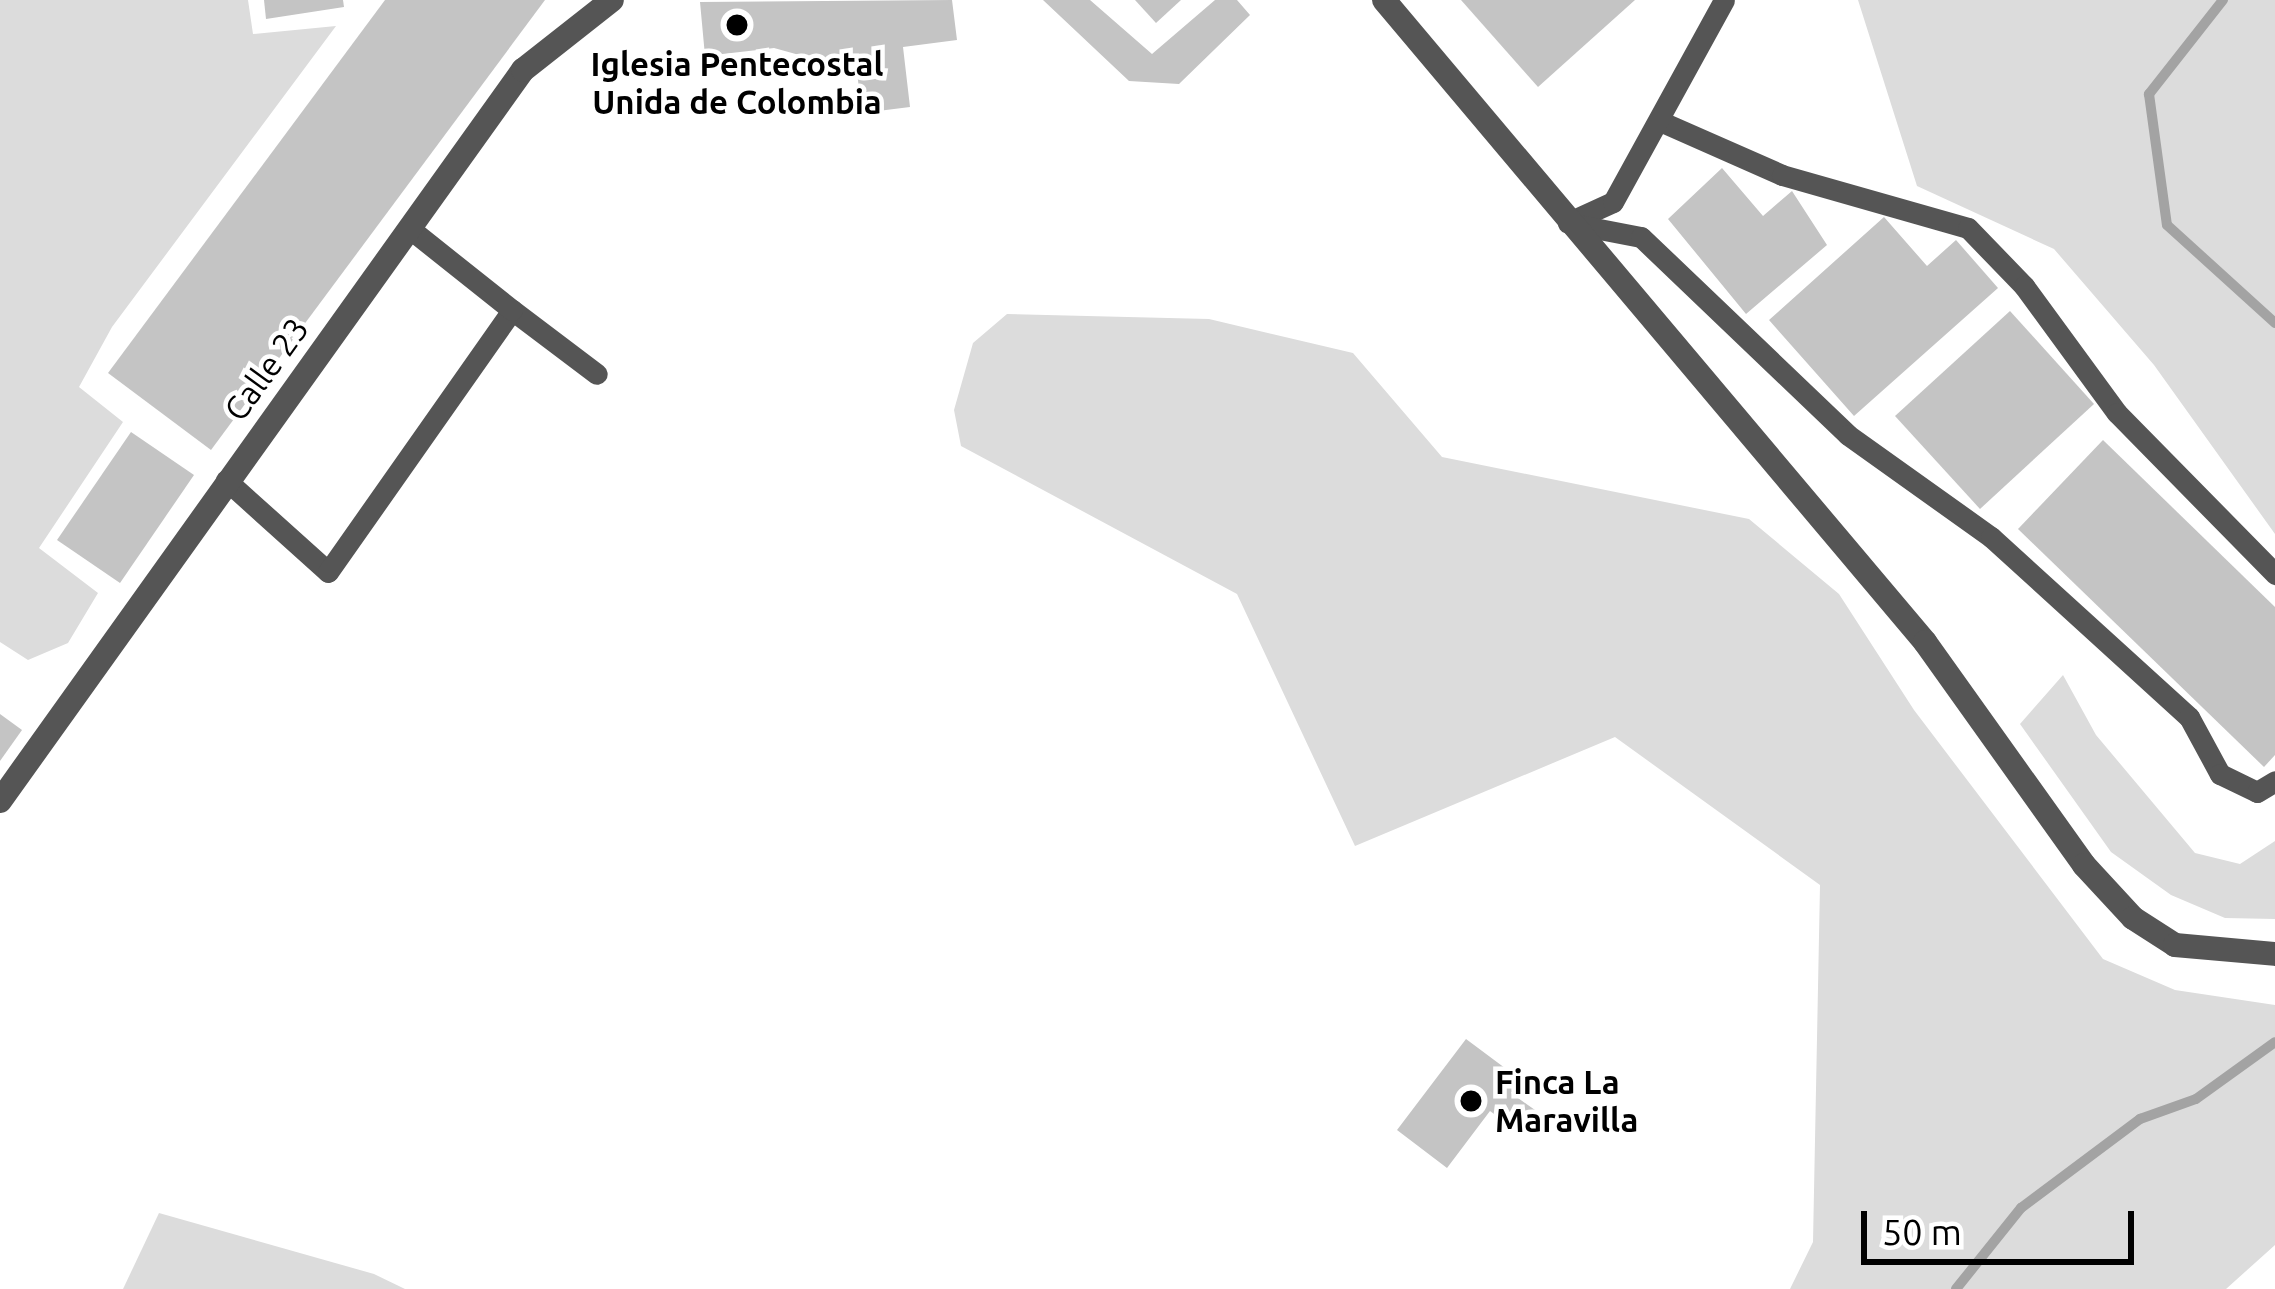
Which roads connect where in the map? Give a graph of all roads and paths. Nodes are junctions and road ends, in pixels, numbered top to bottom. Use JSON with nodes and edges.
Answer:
{"nodes":[{"id":1,"x":612,"y":0,"type":"edge"},
{"id":2,"x":1384,"y":0,"type":"edge"},
{"id":3,"x":1724,"y":0,"type":"edge"},
{"id":4,"x":1662,"y":122,"type":"junction"},
{"id":5,"x":1568,"y":223,"type":"junction"},
{"id":6,"x":409,"y":228,"type":"junction"},
{"id":7,"x":512,"y":310,"type":"junction"},
{"id":8,"x":597,"y":374,"type":"dead end"},
{"id":9,"x":226,"y":480,"type":"junction"},
{"id":10,"x":2275,"y":574,"type":"edge"},
{"id":11,"x":2275,"y":781,"type":"edge"},
{"id":12,"x":0,"y":802,"type":"edge"},
{"id":13,"x":2275,"y":954,"type":"edge"}],
"edges":[{"from":1,"to":6,"type":"street","name":"Calle 23"},
{"from":2,"to":5,"type":"street"},
{"from":3,"to":4,"type":"lane"},
{"from":4,"to":5,"type":"lane"},
{"from":4,"to":10,"type":"lane"},
{"from":5,"to":11,"type":"lane"},
{"from":5,"to":13,"type":"street"},
{"from":6,"to":7,"type":"lane"},
{"from":6,"to":9,"type":"street","name":"Calle 23"},
{"from":7,"to":8,"type":"lane"},
{"from":7,"to":9,"type":"lane"},
{"from":9,"to":12,"type":"street","name":"Calle 23"}]}
